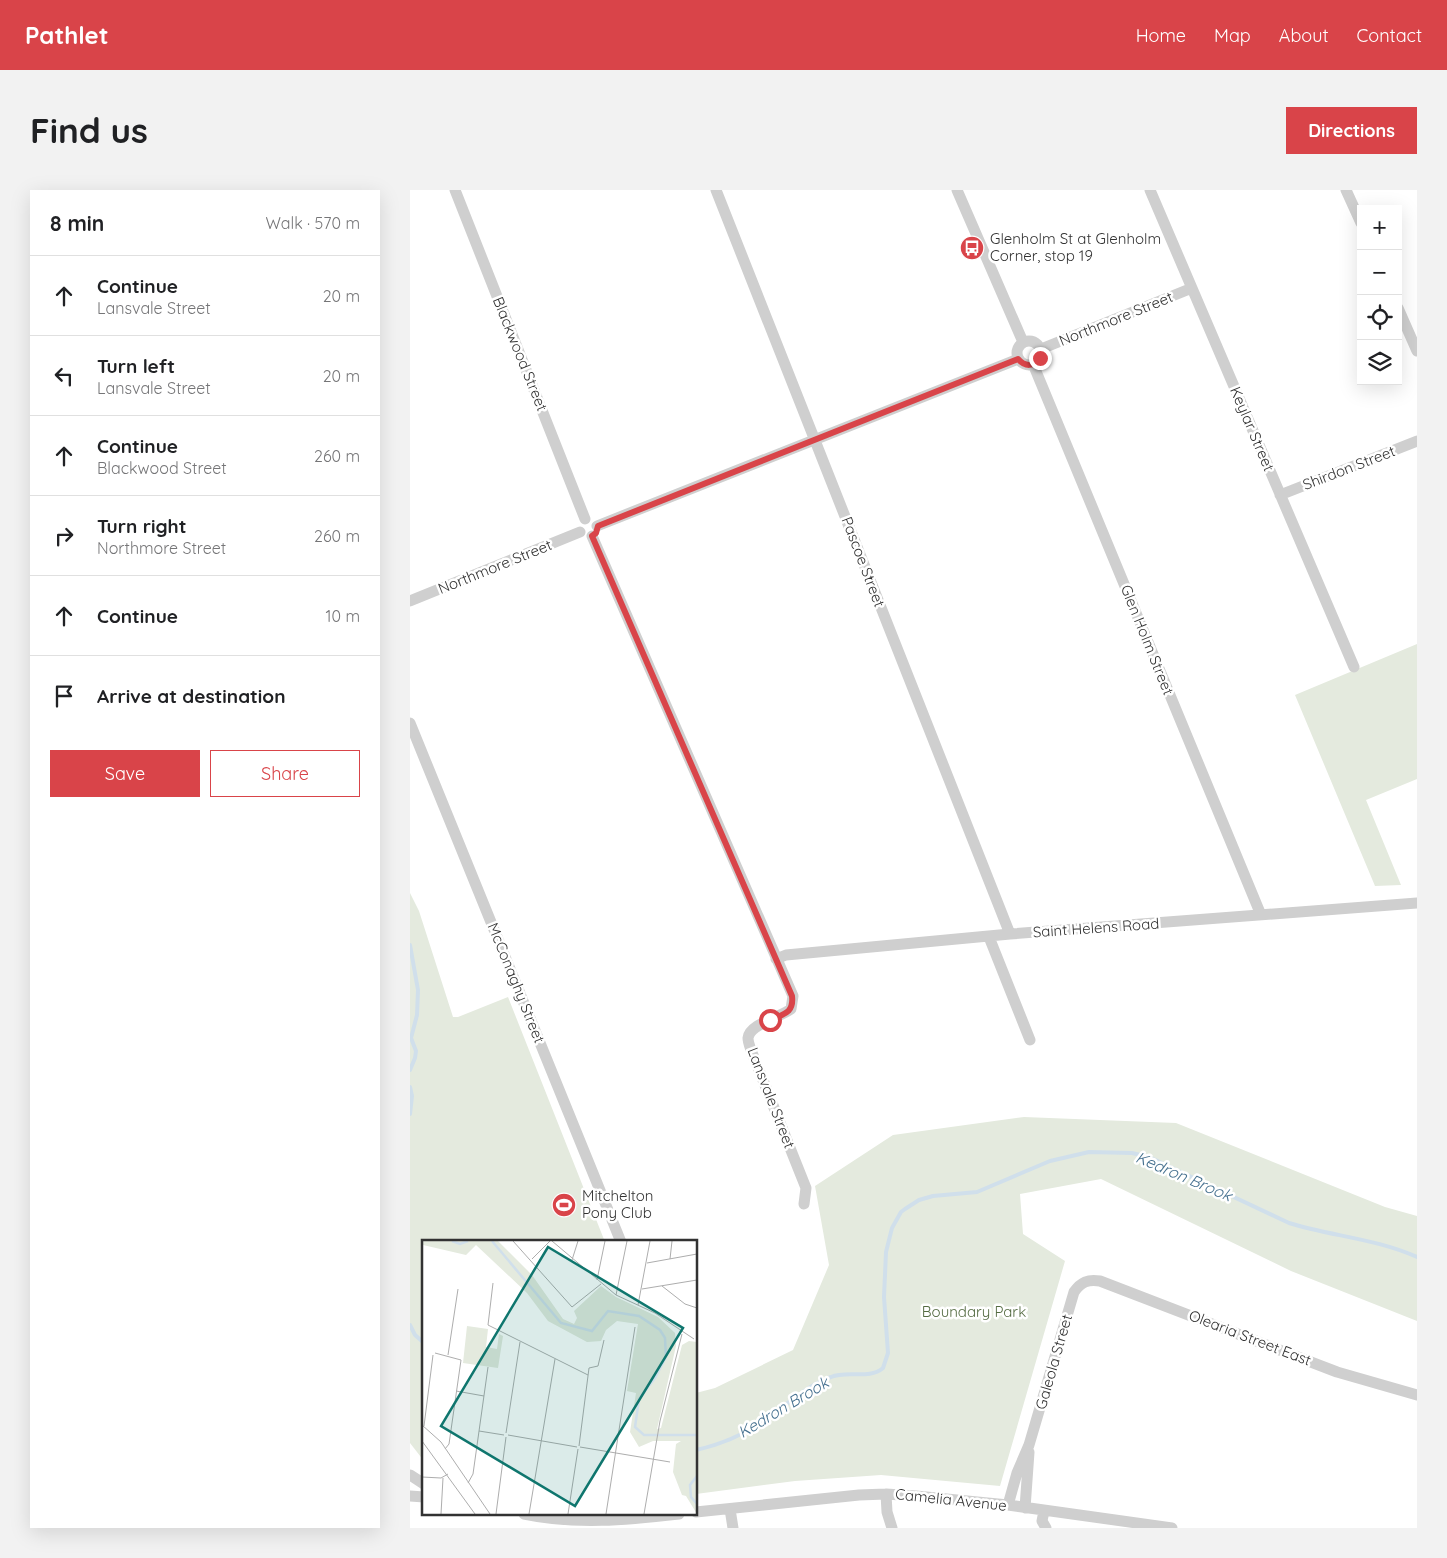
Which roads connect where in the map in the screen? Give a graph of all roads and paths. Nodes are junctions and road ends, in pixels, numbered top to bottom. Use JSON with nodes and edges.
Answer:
{"nodes":[{"id":1,"x":455,"y":190,"type":"edge"},
{"id":2,"x":716,"y":190,"type":"edge"},
{"id":3,"x":957,"y":190,"type":"edge"},
{"id":4,"x":1150,"y":190,"type":"edge"},
{"id":5,"x":1346,"y":190,"type":"edge"},
{"id":6,"x":1357,"y":215,"type":"edge"},
{"id":7,"x":1192,"y":288,"type":"junction"},
{"id":8,"x":1402,"y":317,"type":"edge"},
{"id":9,"x":1023,"y":342,"type":"junction"},
{"id":10,"x":1041,"y":349,"type":"junction"},
{"id":11,"x":1417,"y":351,"type":"edge"},
{"id":12,"x":1018,"y":359,"type":"junction"},
{"id":13,"x":1033,"y":364,"type":"junction"},
{"id":14,"x":815,"y":439,"type":"junction"},
{"id":15,"x":1417,"y":441,"type":"edge"},
{"id":16,"x":1280,"y":495,"type":"junction"},
{"id":17,"x":585,"y":519,"type":"junction"},
{"id":18,"x":595,"y":531,"type":"junction"},
{"id":19,"x":580,"y":532,"type":"junction"},
{"id":20,"x":410,"y":601,"type":"edge"},
{"id":21,"x":1354,"y":667,"type":"dead end"},
{"id":22,"x":410,"y":723,"type":"edge"},
{"id":23,"x":1417,"y":903,"type":"edge"},
{"id":24,"x":1261,"y":915,"type":"junction"},
{"id":25,"x":1010,"y":934,"type":"junction"},
{"id":26,"x":989,"y":937,"type":"junction"},
{"id":27,"x":776,"y":959,"type":"junction"},
{"id":28,"x":1030,"y":1040,"type":"dead end"},
{"id":29,"x":804,"y":1204,"type":"dead end"},
{"id":30,"x":620,"y":1240,"type":"edge"},
{"id":31,"x":1084,"y":1282,"type":"joint"},
{"id":32,"x":1417,"y":1395,"type":"edge"},
{"id":33,"x":1029,"y":1445,"type":"junction"},
{"id":34,"x":410,"y":1475,"type":"edge"},
{"id":35,"x":422,"y":1483,"type":"edge"},
{"id":36,"x":886,"y":1494,"type":"junction"},
{"id":37,"x":1008,"y":1505,"type":"junction"},
{"id":38,"x":1025,"y":1508,"type":"junction"},
{"id":39,"x":730,"y":1509,"type":"junction"},
{"id":40,"x":1044,"y":1511,"type":"junction"},
{"id":41,"x":698,"y":1512,"type":"edge"},
{"id":42,"x":534,"y":1516,"type":"edge"},
{"id":43,"x":657,"y":1516,"type":"edge"},
{"id":44,"x":733,"y":1528,"type":"edge"},
{"id":45,"x":892,"y":1528,"type":"edge"},
{"id":46,"x":1046,"y":1528,"type":"edge"},
{"id":47,"x":1172,"y":1528,"type":"edge"}],
"edges":[{"from":1,"to":17,"type":"street","name":"Blackwood Street"},
{"from":2,"to":14,"type":"street","name":"Pascoe Street"},
{"from":3,"to":9,"type":"street"},
{"from":4,"to":7,"type":"street","name":"Keylar Street"},
{"from":5,"to":6,"type":"street"},
{"from":7,"to":10,"type":"street","name":"Northmore Street"},
{"from":7,"to":16,"type":"street","name":"Keylar Street"},
{"from":8,"to":11,"type":"street"},
{"from":9,"to":10,"type":"street"},
{"from":9,"to":12,"type":"street"},
{"from":10,"to":13,"type":"street"},
{"from":12,"to":13,"type":"street"},
{"from":12,"to":14,"type":"street"},
{"from":13,"to":24,"type":"street","name":"Glen Holm Street"},
{"from":14,"to":18,"type":"street"},
{"from":14,"to":25,"type":"street","name":"Pascoe Street"},
{"from":15,"to":16,"type":"street","name":"Shirdon Street"},
{"from":16,"to":21,"type":"street","name":"Keylar Street"},
{"from":17,"to":18,"type":"street"},
{"from":17,"to":19,"type":"street"},
{"from":18,"to":19,"type":"street"},
{"from":18,"to":27,"type":"street"},
{"from":19,"to":20,"type":"street","name":"Northmore Street"},
{"from":22,"to":30,"type":"street","name":"McConaghy Street"},
{"from":23,"to":24,"type":"street","name":"Saint Helens Road"},
{"from":24,"to":25,"type":"street","name":"Saint Helens Road"},
{"from":25,"to":26,"type":"street","name":"Saint Helens Road"},
{"from":26,"to":27,"type":"street","name":"Saint Helens Road"},
{"from":26,"to":28,"type":"street"},
{"from":27,"to":29,"type":"street","name":"Lansvale Street"},
{"from":31,"to":32,"type":"street","name":"Olearia Street East"},
{"from":31,"to":33,"type":"street","name":"Galeola Street"},
{"from":33,"to":37,"type":"street","name":"Galeola Street"},
{"from":33,"to":38,"type":"street","name":"Galeola Street"},
{"from":34,"to":35,"type":"street"},
{"from":36,"to":37,"type":"street","name":"Camelia Avenue"},
{"from":36,"to":39,"type":"street","name":"Camelia Avenue"},
{"from":36,"to":45,"type":"street"},
{"from":37,"to":38,"type":"street","name":"Camelia Avenue"},
{"from":38,"to":40,"type":"street","name":"Camelia Avenue"},
{"from":39,"to":41,"type":"street","name":"Camelia Avenue"},
{"from":39,"to":44,"type":"street"},
{"from":40,"to":46,"type":"street"},
{"from":40,"to":47,"type":"street","name":"Camelia Avenue"},
{"from":42,"to":43,"type":"street"}]}
